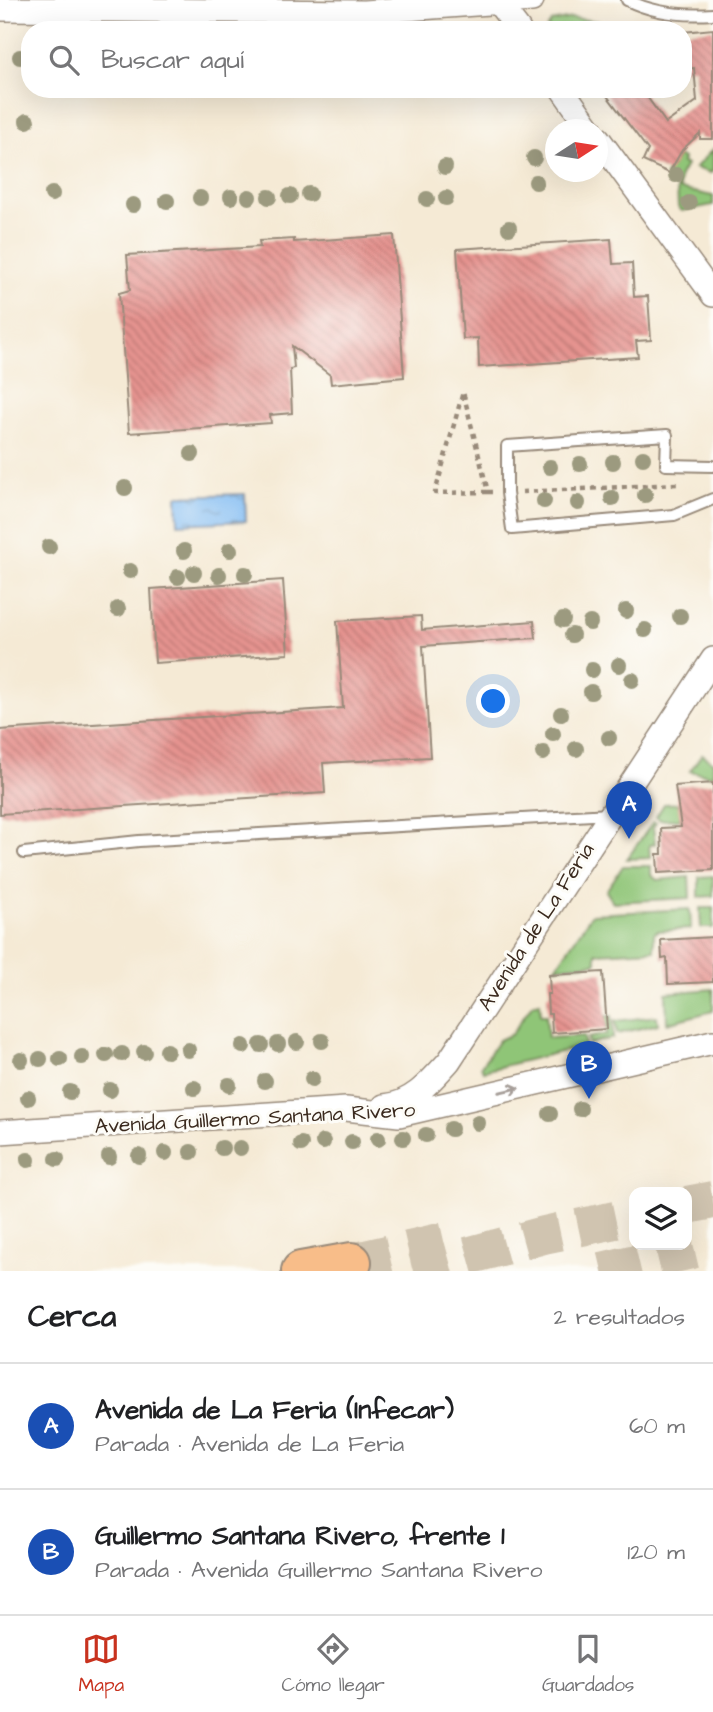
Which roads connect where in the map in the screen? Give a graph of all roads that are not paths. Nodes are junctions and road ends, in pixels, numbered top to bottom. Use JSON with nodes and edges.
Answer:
{"nodes":[{"id":1,"x":532,"y":0,"type":"edge"},
{"id":2,"x":627,"y":0,"type":"edge"},
{"id":3,"x":498,"y":1,"type":"edge"},
{"id":4,"x":0,"y":9,"type":"edge"},
{"id":5,"x":713,"y":14,"type":"edge"},
{"id":6,"x":512,"y":21,"type":"edge"},
{"id":7,"x":568,"y":98,"type":"edge"},
{"id":8,"x":583,"y":119,"type":"edge"},
{"id":9,"x":608,"y":153,"type":"edge"},
{"id":10,"x":713,"y":295,"type":"edge"},
{"id":11,"x":713,"y":466,"type":"edge"},
{"id":12,"x":713,"y":499,"type":"edge"},
{"id":13,"x":713,"y":659,"type":"edge"},
{"id":14,"x":610,"y":814,"type":"junction"},
{"id":15,"x":24,"y":853,"type":"dead end"},
{"id":16,"x":713,"y":1042,"type":"edge"},
{"id":17,"x":449,"y":1061,"type":"junction"},
{"id":18,"x":478,"y":1097,"type":"junction"},
{"id":19,"x":346,"y":1109,"type":"junction"},
{"id":20,"x":0,"y":1132,"type":"edge"},
{"id":21,"x":352,"y":1262,"type":"tunnel mouth"},
{"id":22,"x":300,"y":1271,"type":"edge"}],
"edges":[{"from":1,"to":3,"type":"street"},
{"from":2,"to":5,"type":"lane"},
{"from":3,"to":4,"type":"street"},
{"from":3,"to":6,"type":"street"},
{"from":7,"to":8,"type":"street"},
{"from":9,"to":10,"type":"street"},
{"from":11,"to":12,"type":"lane"},
{"from":13,"to":14,"type":"street","name":"Avenida de La Feria"},
{"from":14,"to":15,"type":"lane"},
{"from":14,"to":17,"type":"street","name":"Avenida de La Feria"},
{"from":18,"to":16,"type":"street","name":"Avenida Guillermo Santana Rivero","one_way":true},
{"from":17,"to":18,"type":"street"},
{"from":17,"to":19,"type":"street","name":"Avenida de La Feria"},
{"from":18,"to":19,"type":"street","name":"Avenida Guillermo Santana Rivero"},
{"from":19,"to":20,"type":"street","name":"Avenida Guillermo Santana Rivero"},
{"from":21,"to":22,"type":"highway"}]}
